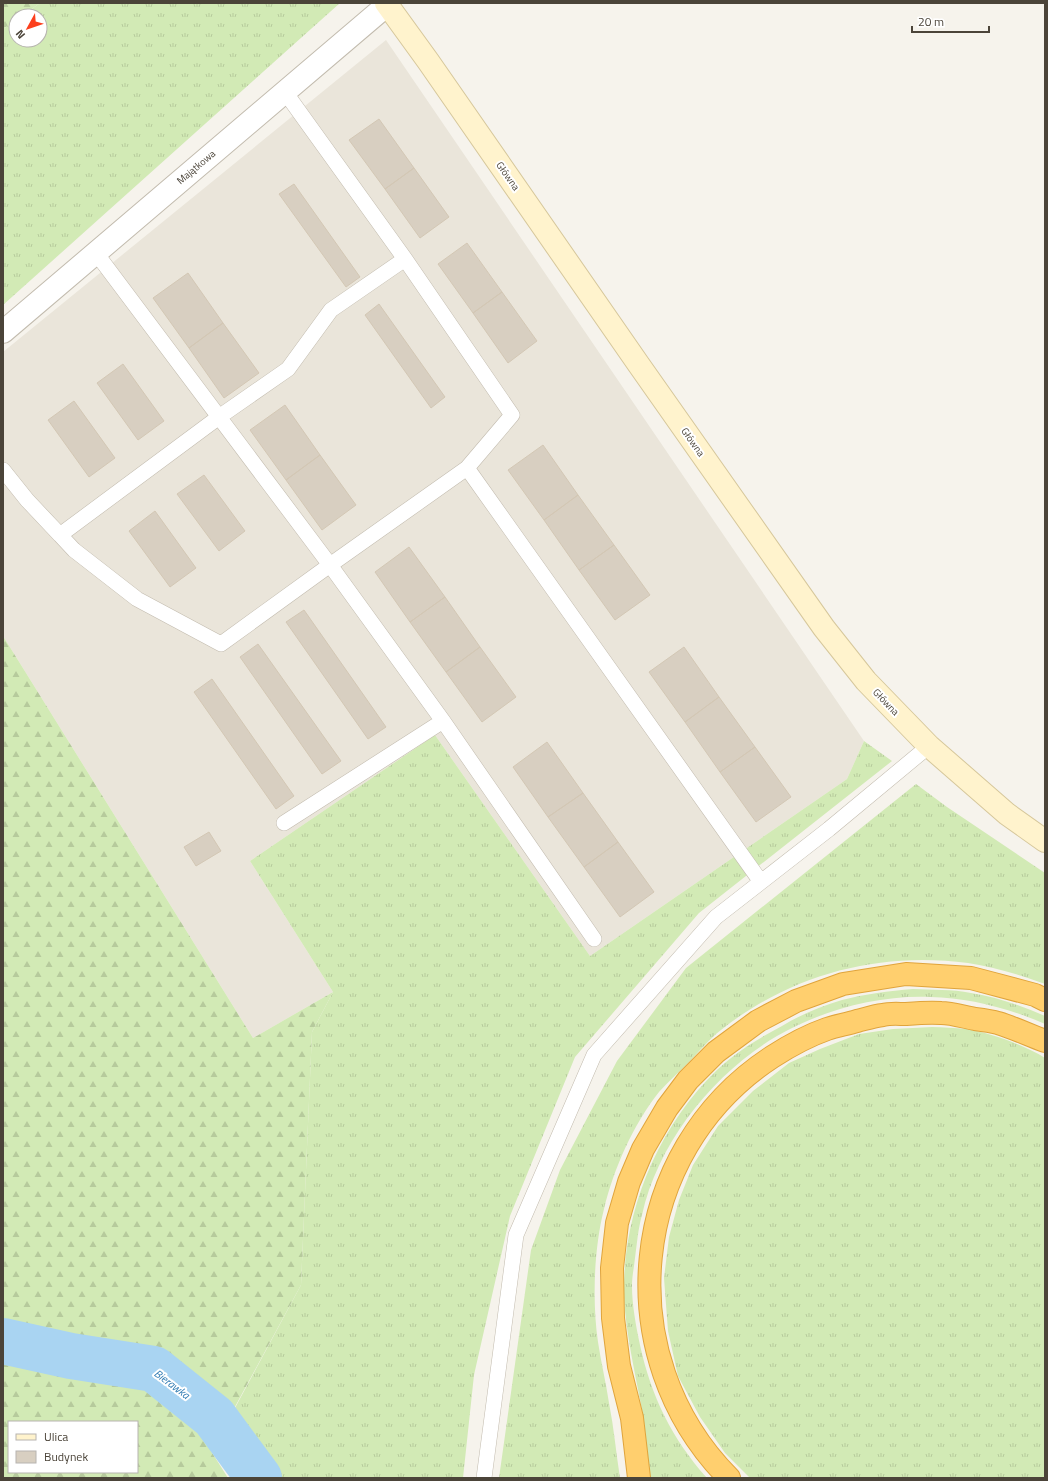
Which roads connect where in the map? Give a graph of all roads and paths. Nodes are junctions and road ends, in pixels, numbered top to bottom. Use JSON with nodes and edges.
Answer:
{"nodes":[{"id":1,"x":388,"y":4,"type":"edge"},
{"id":2,"x":285,"y":92,"type":"junction"},
{"id":3,"x":96,"y":253,"type":"junction"},
{"id":4,"x":405,"y":259,"type":"junction"},
{"id":5,"x":3,"y":332,"type":"edge"},
{"id":6,"x":219,"y":417,"type":"junction"},
{"id":7,"x":467,"y":468,"type":"junction"},
{"id":8,"x":3,"y":470,"type":"edge"},
{"id":9,"x":60,"y":535,"type":"junction"},
{"id":10,"x":330,"y":565,"type":"junction"},
{"id":11,"x":443,"y":721,"type":"junction"},
{"id":12,"x":929,"y":746,"type":"junction"},
{"id":13,"x":284,"y":823,"type":"dead end"},
{"id":14,"x":1045,"y":841,"type":"edge"},
{"id":15,"x":761,"y":882,"type":"junction"},
{"id":16,"x":594,"y":939,"type":"dead end"},
{"id":17,"x":1045,"y":1000,"type":"edge"},
{"id":18,"x":1045,"y":1041,"type":"edge"},
{"id":19,"x":484,"y":1478,"type":"edge"},
{"id":20,"x":639,"y":1478,"type":"edge"},
{"id":21,"x":729,"y":1478,"type":"edge"}],
"edges":[{"from":1,"to":2,"type":"street","name":"Majątkowa"},
{"from":1,"to":12,"type":"main road","name":"Główna"},
{"from":2,"to":3,"type":"street","name":"Majątkowa"},
{"from":2,"to":4,"type":"lane"},
{"from":3,"to":5,"type":"street","name":"Majątkowa"},
{"from":3,"to":6,"type":"lane"},
{"from":4,"to":6,"type":"lane"},
{"from":4,"to":7,"type":"lane"},
{"from":6,"to":9,"type":"lane"},
{"from":6,"to":10,"type":"lane"},
{"from":7,"to":10,"type":"lane"},
{"from":7,"to":15,"type":"lane"},
{"from":8,"to":9,"type":"lane"},
{"from":9,"to":10,"type":"lane"},
{"from":10,"to":11,"type":"lane"},
{"from":11,"to":13,"type":"lane"},
{"from":11,"to":16,"type":"lane"},
{"from":12,"to":14,"type":"main road","name":"Główna"},
{"from":12,"to":15,"type":"lane"},
{"from":15,"to":19,"type":"lane"},
{"from":17,"to":20,"type":"highway"},
{"from":18,"to":21,"type":"highway"}]}
